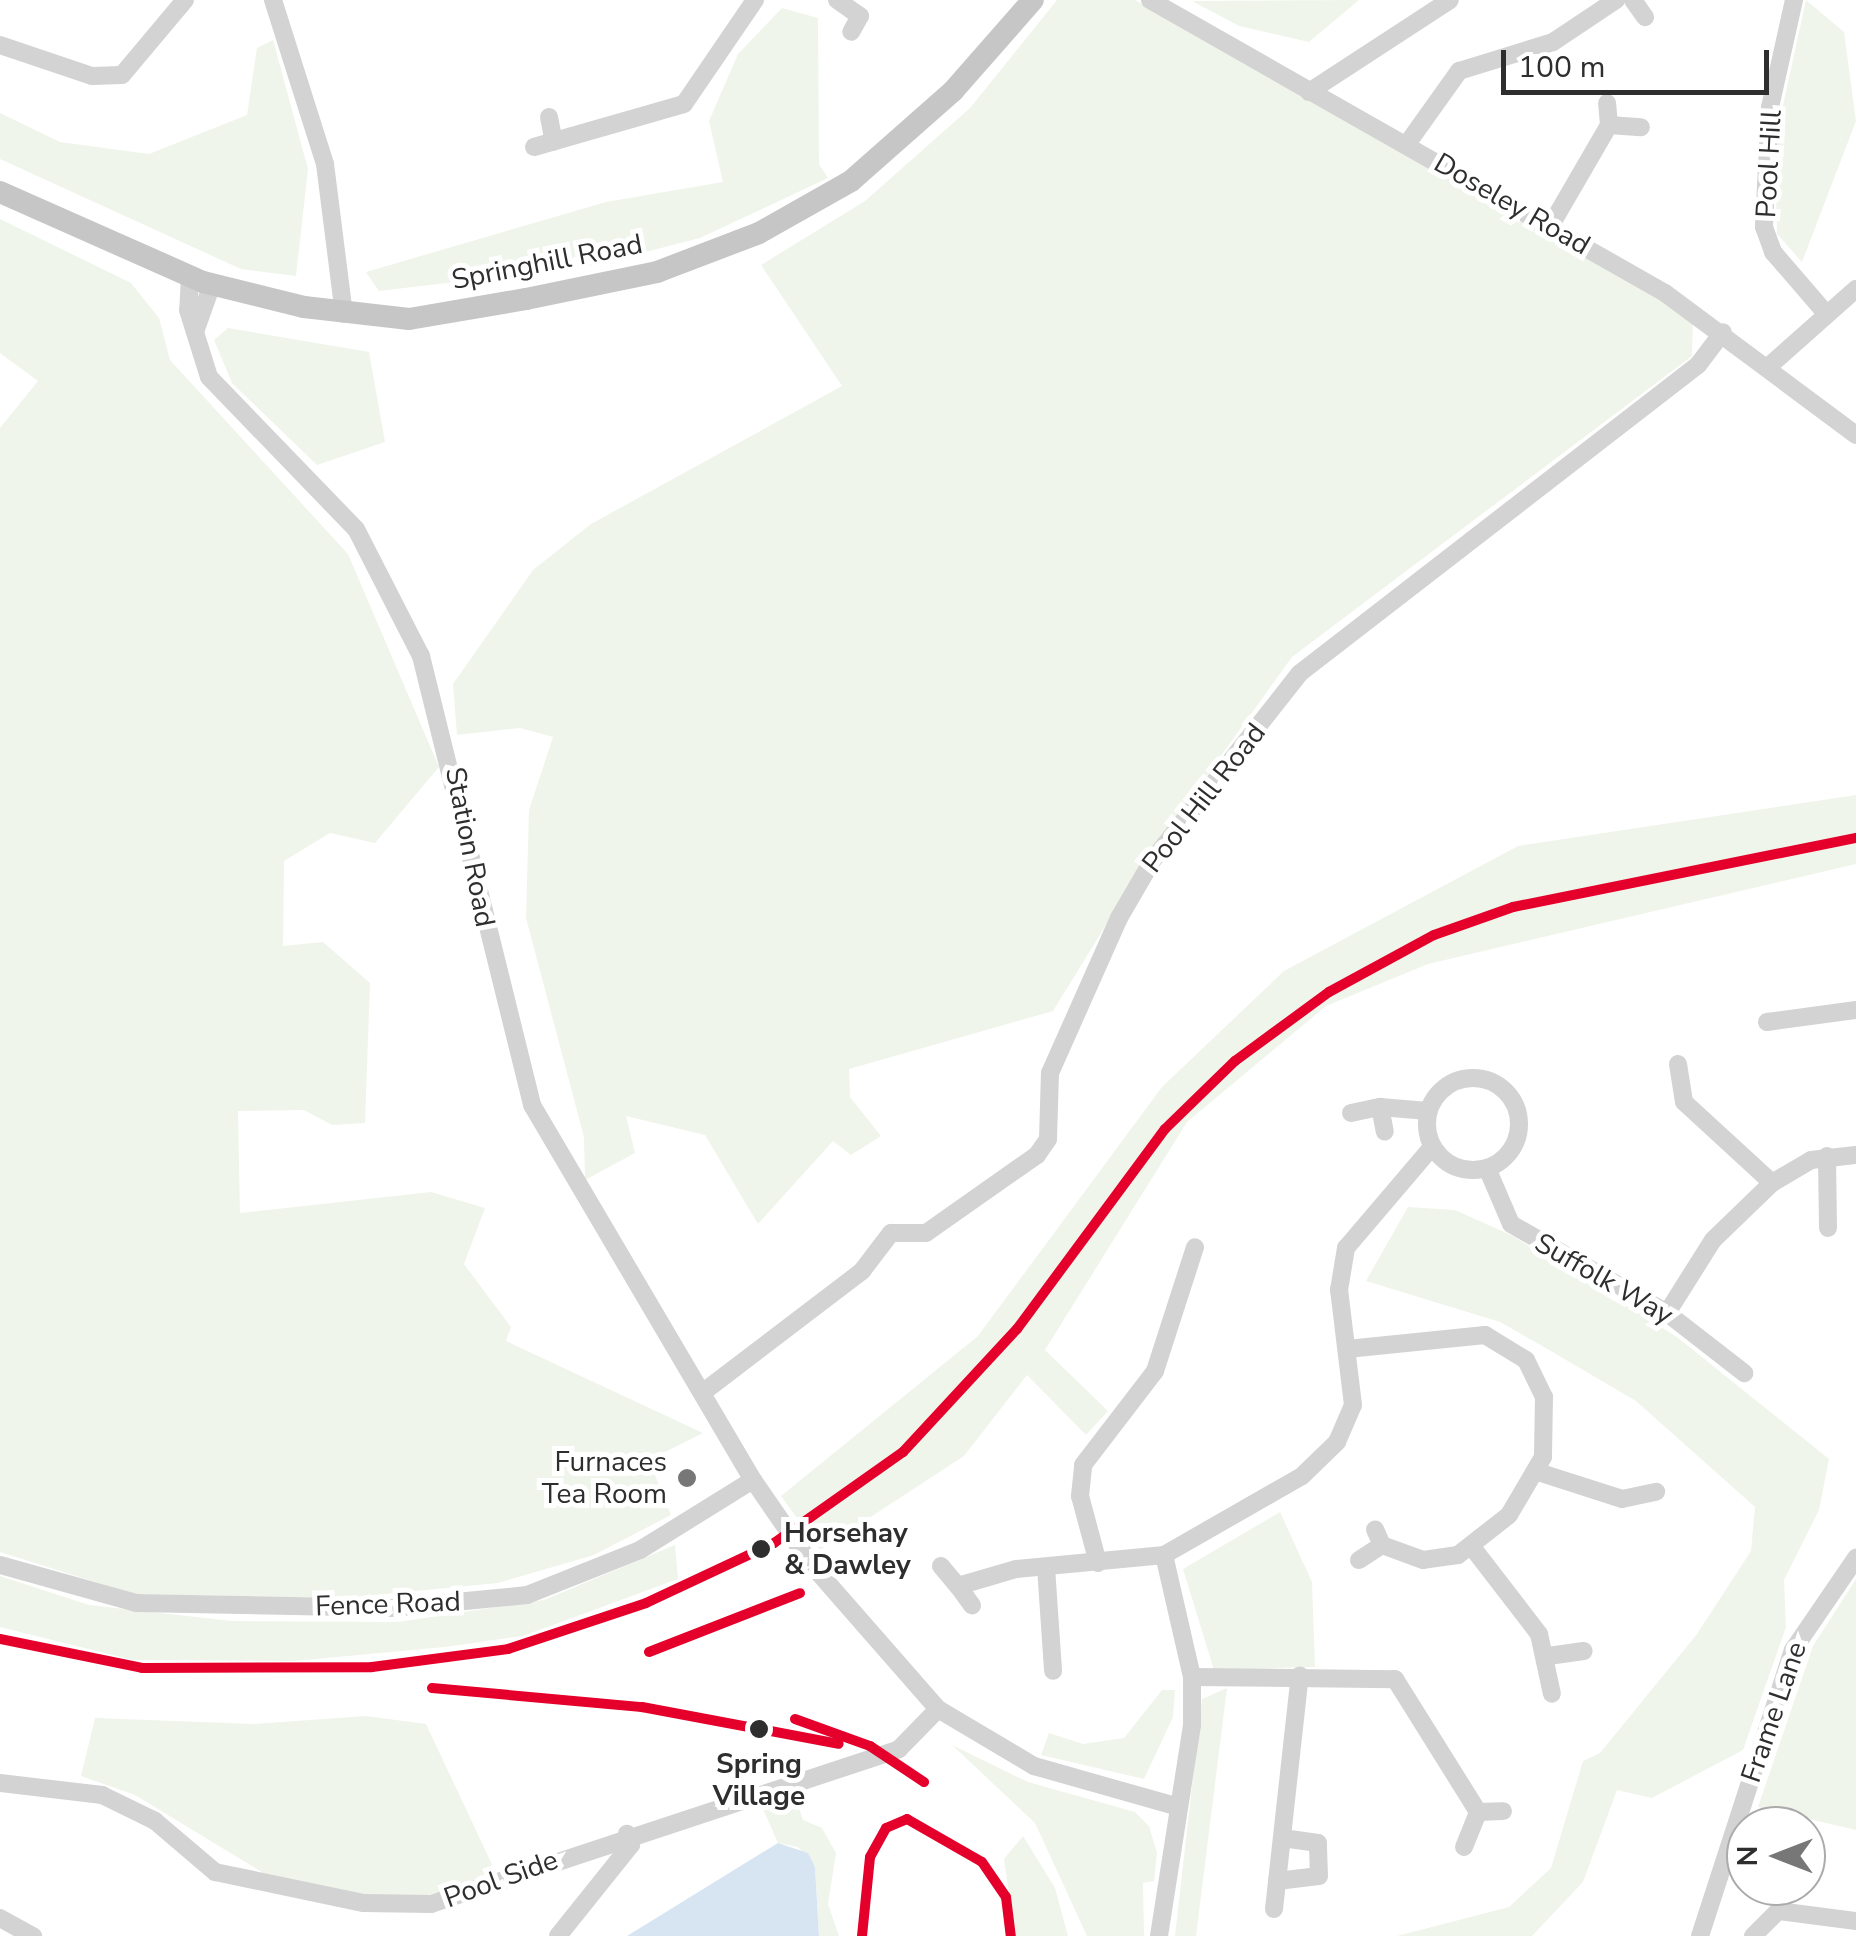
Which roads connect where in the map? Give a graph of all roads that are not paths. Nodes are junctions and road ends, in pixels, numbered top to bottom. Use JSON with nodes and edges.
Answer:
{"nodes":[{"id":1,"x":185,"y":0,"type":"edge"},
{"id":2,"x":273,"y":0,"type":"edge"},
{"id":3,"x":755,"y":0,"type":"edge"},
{"id":4,"x":838,"y":0,"type":"edge"},
{"id":5,"x":1033,"y":0,"type":"edge"},
{"id":6,"x":1150,"y":0,"type":"edge"},
{"id":7,"x":1450,"y":0,"type":"edge"},
{"id":8,"x":1616,"y":0,"type":"edge"},
{"id":9,"x":1633,"y":0,"type":"edge"},
{"id":10,"x":1794,"y":0,"type":"edge"},
{"id":11,"x":1646,"y":17,"type":"dead end"},
{"id":12,"x":851,"y":32,"type":"dead end"},
{"id":13,"x":0,"y":46,"type":"edge"},
{"id":14,"x":1309,"y":92,"type":"junction"},
{"id":15,"x":1607,"y":103,"type":"dead end"},
{"id":16,"x":549,"y":117,"type":"dead end"},
{"id":17,"x":1609,"y":124,"type":"junction"},
{"id":18,"x":1641,"y":126,"type":"dead end"},
{"id":19,"x":554,"y":142,"type":"junction"},
{"id":20,"x":1407,"y":144,"type":"junction"},
{"id":21,"x":534,"y":146,"type":"dead end"},
{"id":22,"x":0,"y":192,"type":"edge"},
{"id":23,"x":1551,"y":224,"type":"junction"},
{"id":24,"x":190,"y":276,"type":"junction"},
{"id":25,"x":212,"y":284,"type":"junction"},
{"id":26,"x":1856,"y":289,"type":"edge"},
{"id":27,"x":1824,"y":311,"type":"junction"},
{"id":28,"x":344,"y":314,"type":"junction"},
{"id":29,"x":195,"y":332,"type":"junction"},
{"id":30,"x":1723,"y":332,"type":"junction"},
{"id":31,"x":1768,"y":367,"type":"junction"},
{"id":32,"x":1856,"y":435,"type":"edge"},
{"id":33,"x":1856,"y":1010,"type":"edge"},
{"id":34,"x":1767,"y":1022,"type":"dead end"},
{"id":35,"x":1678,"y":1064,"type":"dead end"},
{"id":36,"x":1380,"y":1107,"type":"junction"},
{"id":37,"x":1428,"y":1112,"type":"junction"},
{"id":38,"x":1351,"y":1113,"type":"dead end"},
{"id":39,"x":1386,"y":1132,"type":"dead end"},
{"id":40,"x":1432,"y":1146,"type":"junction"},
{"id":41,"x":1856,"y":1155,"type":"edge"},
{"id":42,"x":1827,"y":1156,"type":"junction"},
{"id":43,"x":1487,"y":1168,"type":"junction"},
{"id":44,"x":1772,"y":1183,"type":"junction"},
{"id":45,"x":1828,"y":1228,"type":"dead end"},
{"id":46,"x":1195,"y":1247,"type":"dead end"},
{"id":47,"x":1188,"y":1271,"type":"junction"},
{"id":48,"x":1209,"y":1276,"type":"dead end"},
{"id":49,"x":1668,"y":1313,"type":"junction"},
{"id":50,"x":1347,"y":1348,"type":"junction"},
{"id":51,"x":1744,"y":1374,"type":"dead end"},
{"id":52,"x":702,"y":1393,"type":"junction"},
{"id":53,"x":1538,"y":1472,"type":"junction"},
{"id":54,"x":752,"y":1480,"type":"junction"},
{"id":55,"x":1656,"y":1492,"type":"dead end"},
{"id":56,"x":1472,"y":1547,"type":"junction"},
{"id":57,"x":1164,"y":1555,"type":"junction"},
{"id":58,"x":1856,"y":1558,"type":"edge"},
{"id":59,"x":1359,"y":1560,"type":"dead end"},
{"id":60,"x":1098,"y":1563,"type":"junction"},
{"id":61,"x":0,"y":1565,"type":"edge"},
{"id":62,"x":941,"y":1566,"type":"dead end"},
{"id":63,"x":1046,"y":1566,"type":"junction"},
{"id":64,"x":958,"y":1586,"type":"junction"},
{"id":65,"x":972,"y":1605,"type":"dead end"},
{"id":66,"x":1584,"y":1651,"type":"dead end"},
{"id":67,"x":1074,"y":1652,"type":"dead end"},
{"id":68,"x":1548,"y":1656,"type":"junction"},
{"id":69,"x":1300,"y":1675,"type":"junction"},
{"id":70,"x":1192,"y":1677,"type":"junction"},
{"id":71,"x":1552,"y":1694,"type":"dead end"},
{"id":72,"x":938,"y":1710,"type":"junction"},
{"id":73,"x":0,"y":1783,"type":"edge"},
{"id":74,"x":1175,"y":1806,"type":"junction"},
{"id":75,"x":1478,"y":1812,"type":"junction"},
{"id":76,"x":1503,"y":1812,"type":"dead end"},
{"id":77,"x":627,"y":1834,"type":"junction"},
{"id":78,"x":1282,"y":1838,"type":"junction"},
{"id":79,"x":1464,"y":1847,"type":"dead end"},
{"id":80,"x":1277,"y":1881,"type":"junction"},
{"id":81,"x":1274,"y":1909,"type":"dead end"},
{"id":82,"x":0,"y":1918,"type":"edge"},
{"id":83,"x":1856,"y":1921,"type":"edge"},
{"id":84,"x":33,"y":1936,"type":"edge"},
{"id":85,"x":558,"y":1936,"type":"edge"},
{"id":86,"x":1160,"y":1936,"type":"edge"},
{"id":87,"x":1700,"y":1936,"type":"edge"},
{"id":88,"x":1753,"y":1936,"type":"edge"}],
"edges":[{"from":1,"to":13,"type":"street"},
{"from":2,"to":28,"type":"street"},
{"from":3,"to":19,"type":"street"},
{"from":4,"to":12,"type":"street"},
{"from":5,"to":28,"type":"main road","name":"Springhill Road"},
{"from":6,"to":14,"type":"street","name":"Doseley Road"},
{"from":7,"to":14,"type":"street"},
{"from":8,"to":20,"type":"street"},
{"from":9,"to":11,"type":"street"},
{"from":10,"to":27,"type":"street","name":"Pool Hill"},
{"from":14,"to":20,"type":"street","name":"Doseley Road"},
{"from":15,"to":17,"type":"street"},
{"from":16,"to":19,"type":"street"},
{"from":17,"to":18,"type":"street"},
{"from":17,"to":23,"type":"street"},
{"from":19,"to":21,"type":"street"},
{"from":20,"to":23,"type":"street","name":"Doseley Road"},
{"from":22,"to":24,"type":"main road","name":"Springhill Road"},
{"from":23,"to":30,"type":"street","name":"Doseley Road"},
{"from":24,"to":25,"type":"main road","name":"Springhill Road"},
{"from":24,"to":29,"type":"street","name":"Station Road"},
{"from":25,"to":28,"type":"main road","name":"Springhill Road"},
{"from":25,"to":29,"type":"street"},
{"from":26,"to":27,"type":"street"},
{"from":27,"to":31,"type":"street"},
{"from":29,"to":52,"type":"street","name":"Station Road"},
{"from":30,"to":31,"type":"street","name":"Doseley Road"},
{"from":30,"to":52,"type":"street","name":"Pool Hill Road"},
{"from":31,"to":32,"type":"street","name":"Doseley Road"},
{"from":33,"to":34,"type":"street"},
{"from":35,"to":44,"type":"street"},
{"from":36,"to":37,"type":"street"},
{"from":36,"to":38,"type":"street"},
{"from":36,"to":39,"type":"street"},
{"from":37,"to":40,"type":"street"},
{"from":37,"to":43,"type":"street"},
{"from":40,"to":43,"type":"street"},
{"from":40,"to":50,"type":"street"},
{"from":41,"to":42,"type":"street"},
{"from":42,"to":44,"type":"street"},
{"from":42,"to":45,"type":"street"},
{"from":43,"to":49,"type":"street","name":"Suffolk Way"},
{"from":44,"to":49,"type":"street"},
{"from":46,"to":47,"type":"street"},
{"from":47,"to":48,"type":"street"},
{"from":47,"to":60,"type":"street"},
{"from":49,"to":51,"type":"street","name":"Suffolk Way"},
{"from":50,"to":53,"type":"street"},
{"from":50,"to":57,"type":"street"},
{"from":52,"to":54,"type":"street","name":"Station Road"},
{"from":53,"to":55,"type":"street"},
{"from":53,"to":56,"type":"street"},
{"from":54,"to":61,"type":"street","name":"Fence Road"},
{"from":54,"to":72,"type":"street","name":"Station Road"},
{"from":56,"to":59,"type":"street"},
{"from":56,"to":68,"type":"street"},
{"from":57,"to":60,"type":"street"},
{"from":57,"to":70,"type":"street"},
{"from":58,"to":87,"type":"street","name":"Frame Lane"},
{"from":60,"to":63,"type":"street"},
{"from":62,"to":64,"type":"street"},
{"from":63,"to":64,"type":"street"},
{"from":63,"to":67,"type":"street"},
{"from":64,"to":65,"type":"street"},
{"from":66,"to":68,"type":"street"},
{"from":68,"to":71,"type":"street"},
{"from":69,"to":70,"type":"street"},
{"from":69,"to":75,"type":"street"},
{"from":69,"to":78,"type":"street"},
{"from":70,"to":74,"type":"street"},
{"from":72,"to":74,"type":"street","name":"Station Road"},
{"from":72,"to":77,"type":"street","name":"Pool Side"},
{"from":73,"to":77,"type":"street","name":"Pool Side"},
{"from":74,"to":86,"type":"street"},
{"from":75,"to":76,"type":"street"},
{"from":75,"to":79,"type":"street"},
{"from":77,"to":85,"type":"street"},
{"from":78,"to":80,"type":"street"},
{"from":78,"to":80,"type":"street"},
{"from":80,"to":81,"type":"street"},
{"from":82,"to":84,"type":"street"},
{"from":83,"to":88,"type":"street"}]}
